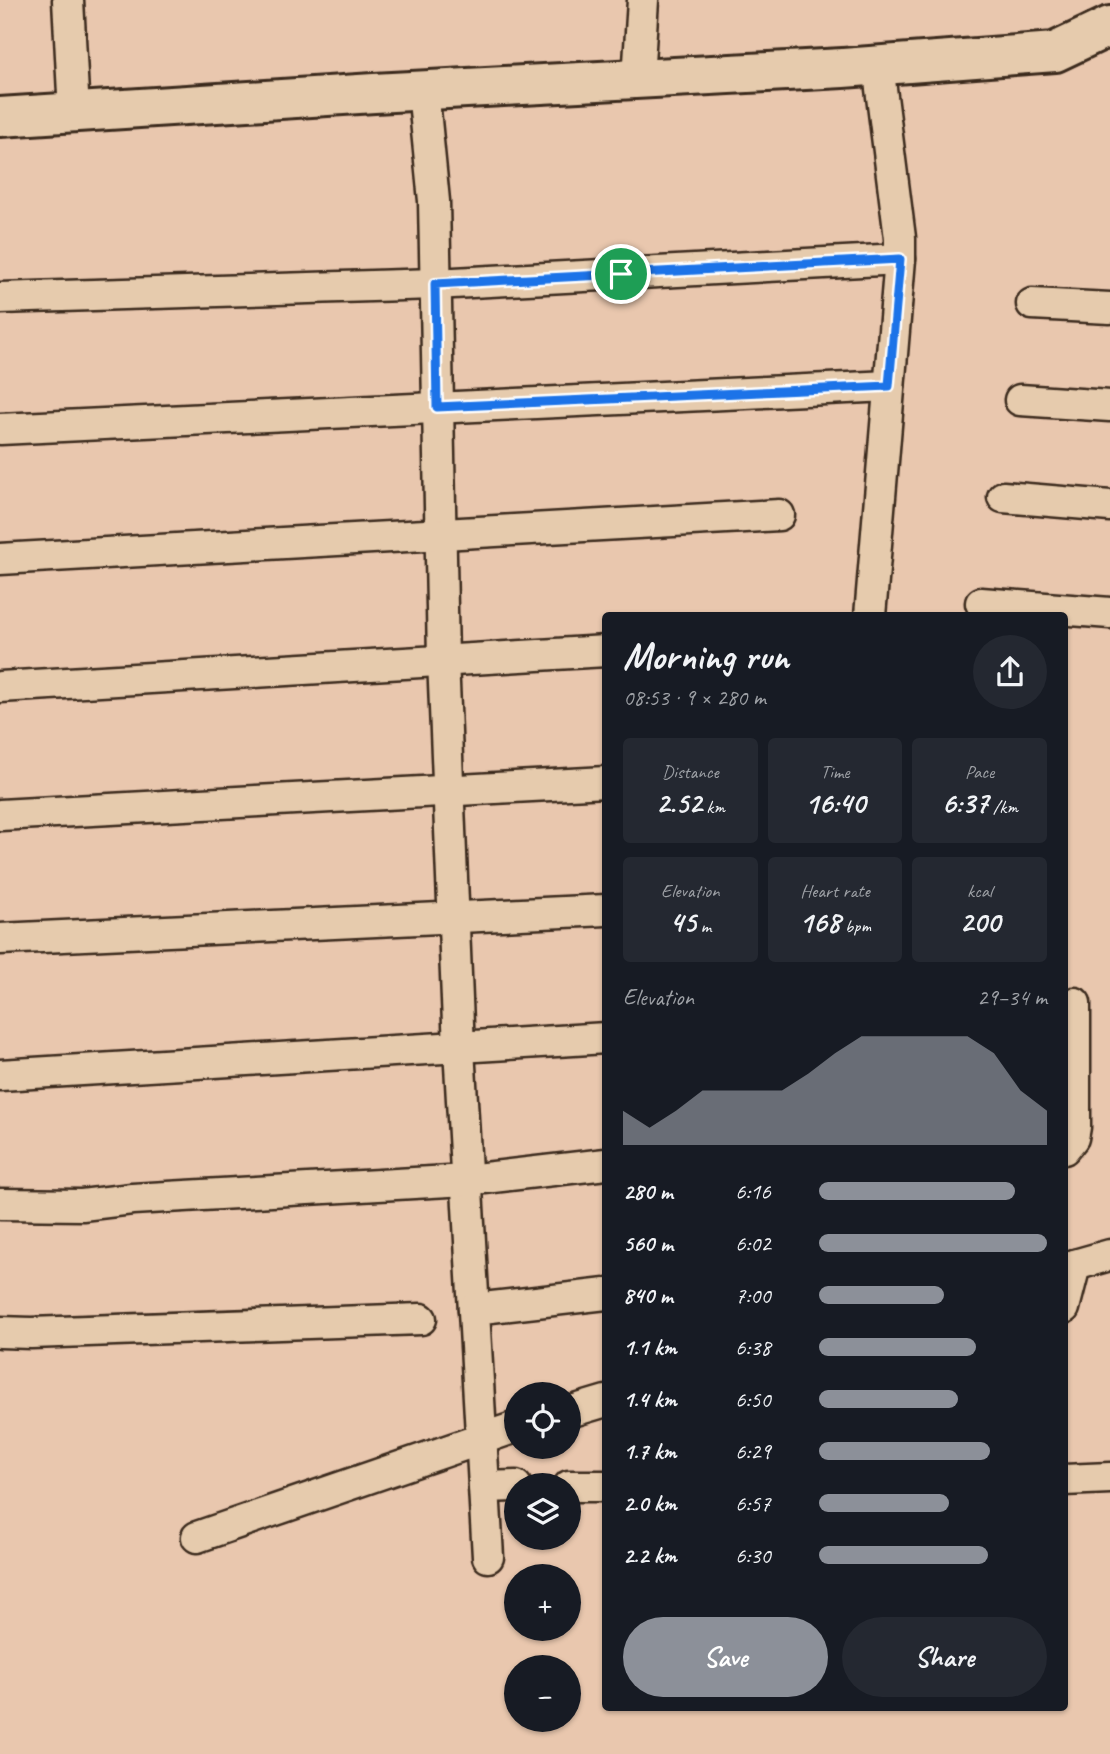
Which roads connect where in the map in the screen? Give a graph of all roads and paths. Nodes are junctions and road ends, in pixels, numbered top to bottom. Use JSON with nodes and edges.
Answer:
{"nodes":[{"id":1,"x":68,"y":0,"type":"edge"},
{"id":2,"x":643,"y":0,"type":"edge"},
{"id":3,"x":1110,"y":26,"type":"edge"},
{"id":4,"x":878,"y":65,"type":"junction"},
{"id":5,"x":638,"y":79,"type":"junction"},
{"id":6,"x":422,"y":90,"type":"junction"},
{"id":7,"x":74,"y":113,"type":"junction"},
{"id":8,"x":0,"y":117,"type":"edge"},
{"id":9,"x":900,"y":259,"type":"junction"},
{"id":10,"x":435,"y":284,"type":"junction"},
{"id":11,"x":0,"y":298,"type":"edge"},
{"id":12,"x":1032,"y":304,"type":"dead end"},
{"id":13,"x":1110,"y":308,"type":"edge"},
{"id":14,"x":889,"y":386,"type":"junction"},
{"id":15,"x":1020,"y":400,"type":"dead end"},
{"id":16,"x":437,"y":407,"type":"junction"},
{"id":17,"x":1110,"y":407,"type":"edge"},
{"id":18,"x":0,"y":429,"type":"edge"},
{"id":19,"x":1003,"y":497,"type":"dead end"},
{"id":20,"x":1110,"y":506,"type":"edge"},
{"id":21,"x":779,"y":515,"type":"dead end"},
{"id":22,"x":439,"y":536,"type":"junction"},
{"id":23,"x":0,"y":559,"type":"edge"},
{"id":24,"x":981,"y":603,"type":"dead end"},
{"id":25,"x":870,"y":612,"type":"edge"},
{"id":26,"x":1110,"y":613,"type":"edge"},
{"id":27,"x":602,"y":651,"type":"edge"},
{"id":28,"x":443,"y":659,"type":"junction"},
{"id":29,"x":0,"y":687,"type":"edge"},
{"id":30,"x":602,"y":782,"type":"edge"},
{"id":31,"x":450,"y":791,"type":"junction"},
{"id":32,"x":0,"y":815,"type":"edge"},
{"id":33,"x":602,"y":910,"type":"edge"},
{"id":34,"x":454,"y":917,"type":"junction"},
{"id":35,"x":0,"y":939,"type":"edge"},
{"id":36,"x":1075,"y":1003,"type":"dead end"},
{"id":37,"x":602,"y":1038,"type":"edge"},
{"id":38,"x":459,"y":1048,"type":"junction"},
{"id":39,"x":0,"y":1075,"type":"edge"},
{"id":40,"x":1068,"y":1145,"type":"edge"},
{"id":41,"x":602,"y":1164,"type":"edge"},
{"id":42,"x":467,"y":1180,"type":"junction"},
{"id":43,"x":0,"y":1204,"type":"edge"},
{"id":44,"x":1110,"y":1255,"type":"edge"},
{"id":45,"x":1069,"y":1266,"type":"edge"},
{"id":46,"x":602,"y":1294,"type":"edge"},
{"id":47,"x":474,"y":1309,"type":"junction"},
{"id":48,"x":421,"y":1319,"type":"dead end"},
{"id":49,"x":0,"y":1332,"type":"edge"},
{"id":50,"x":602,"y":1402,"type":"edge"},
{"id":51,"x":581,"y":1408,"type":"edge"},
{"id":52,"x":504,"y":1430,"type":"edge"},
{"id":53,"x":481,"y":1437,"type":"junction"},
{"id":54,"x":1110,"y":1478,"type":"edge"},
{"id":55,"x":1068,"y":1480,"type":"edge"},
{"id":56,"x":504,"y":1486,"type":"edge"},
{"id":57,"x":581,"y":1486,"type":"edge"},
{"id":58,"x":602,"y":1486,"type":"edge"},
{"id":59,"x":484,"y":1487,"type":"junction"},
{"id":60,"x":197,"y":1537,"type":"dead end"},
{"id":61,"x":488,"y":1557,"type":"dead end"}],
"edges":[{"from":1,"to":7,"type":"street"},
{"from":2,"to":5,"type":"street"},
{"from":3,"to":4,"type":"street"},
{"from":4,"to":5,"type":"street"},
{"from":4,"to":9,"type":"street"},
{"from":5,"to":6,"type":"street"},
{"from":6,"to":7,"type":"street"},
{"from":6,"to":10,"type":"street"},
{"from":7,"to":8,"type":"street"},
{"from":9,"to":10,"type":"street"},
{"from":9,"to":14,"type":"street"},
{"from":10,"to":11,"type":"street"},
{"from":10,"to":16,"type":"street"},
{"from":12,"to":13,"type":"street"},
{"from":14,"to":16,"type":"street"},
{"from":14,"to":25,"type":"street"},
{"from":15,"to":17,"type":"street"},
{"from":16,"to":18,"type":"street"},
{"from":16,"to":22,"type":"street"},
{"from":19,"to":20,"type":"street"},
{"from":21,"to":22,"type":"street"},
{"from":22,"to":23,"type":"street"},
{"from":22,"to":28,"type":"street"},
{"from":24,"to":26,"type":"street"},
{"from":27,"to":28,"type":"street"},
{"from":28,"to":29,"type":"street"},
{"from":28,"to":31,"type":"street"},
{"from":30,"to":31,"type":"street"},
{"from":31,"to":32,"type":"street"},
{"from":31,"to":34,"type":"street"},
{"from":33,"to":34,"type":"street"},
{"from":34,"to":35,"type":"street"},
{"from":34,"to":38,"type":"street"},
{"from":36,"to":40,"type":"street"},
{"from":37,"to":38,"type":"street"},
{"from":38,"to":39,"type":"street"},
{"from":38,"to":42,"type":"street"},
{"from":41,"to":42,"type":"street"},
{"from":42,"to":43,"type":"street"},
{"from":42,"to":47,"type":"street"},
{"from":44,"to":45,"type":"street"},
{"from":46,"to":47,"type":"street"},
{"from":47,"to":53,"type":"street"},
{"from":48,"to":49,"type":"street"},
{"from":50,"to":51,"type":"street"},
{"from":52,"to":53,"type":"street"},
{"from":53,"to":59,"type":"street"},
{"from":53,"to":60,"type":"street"},
{"from":54,"to":55,"type":"street"},
{"from":56,"to":59,"type":"street"},
{"from":57,"to":58,"type":"street"},
{"from":59,"to":61,"type":"street"}]}
